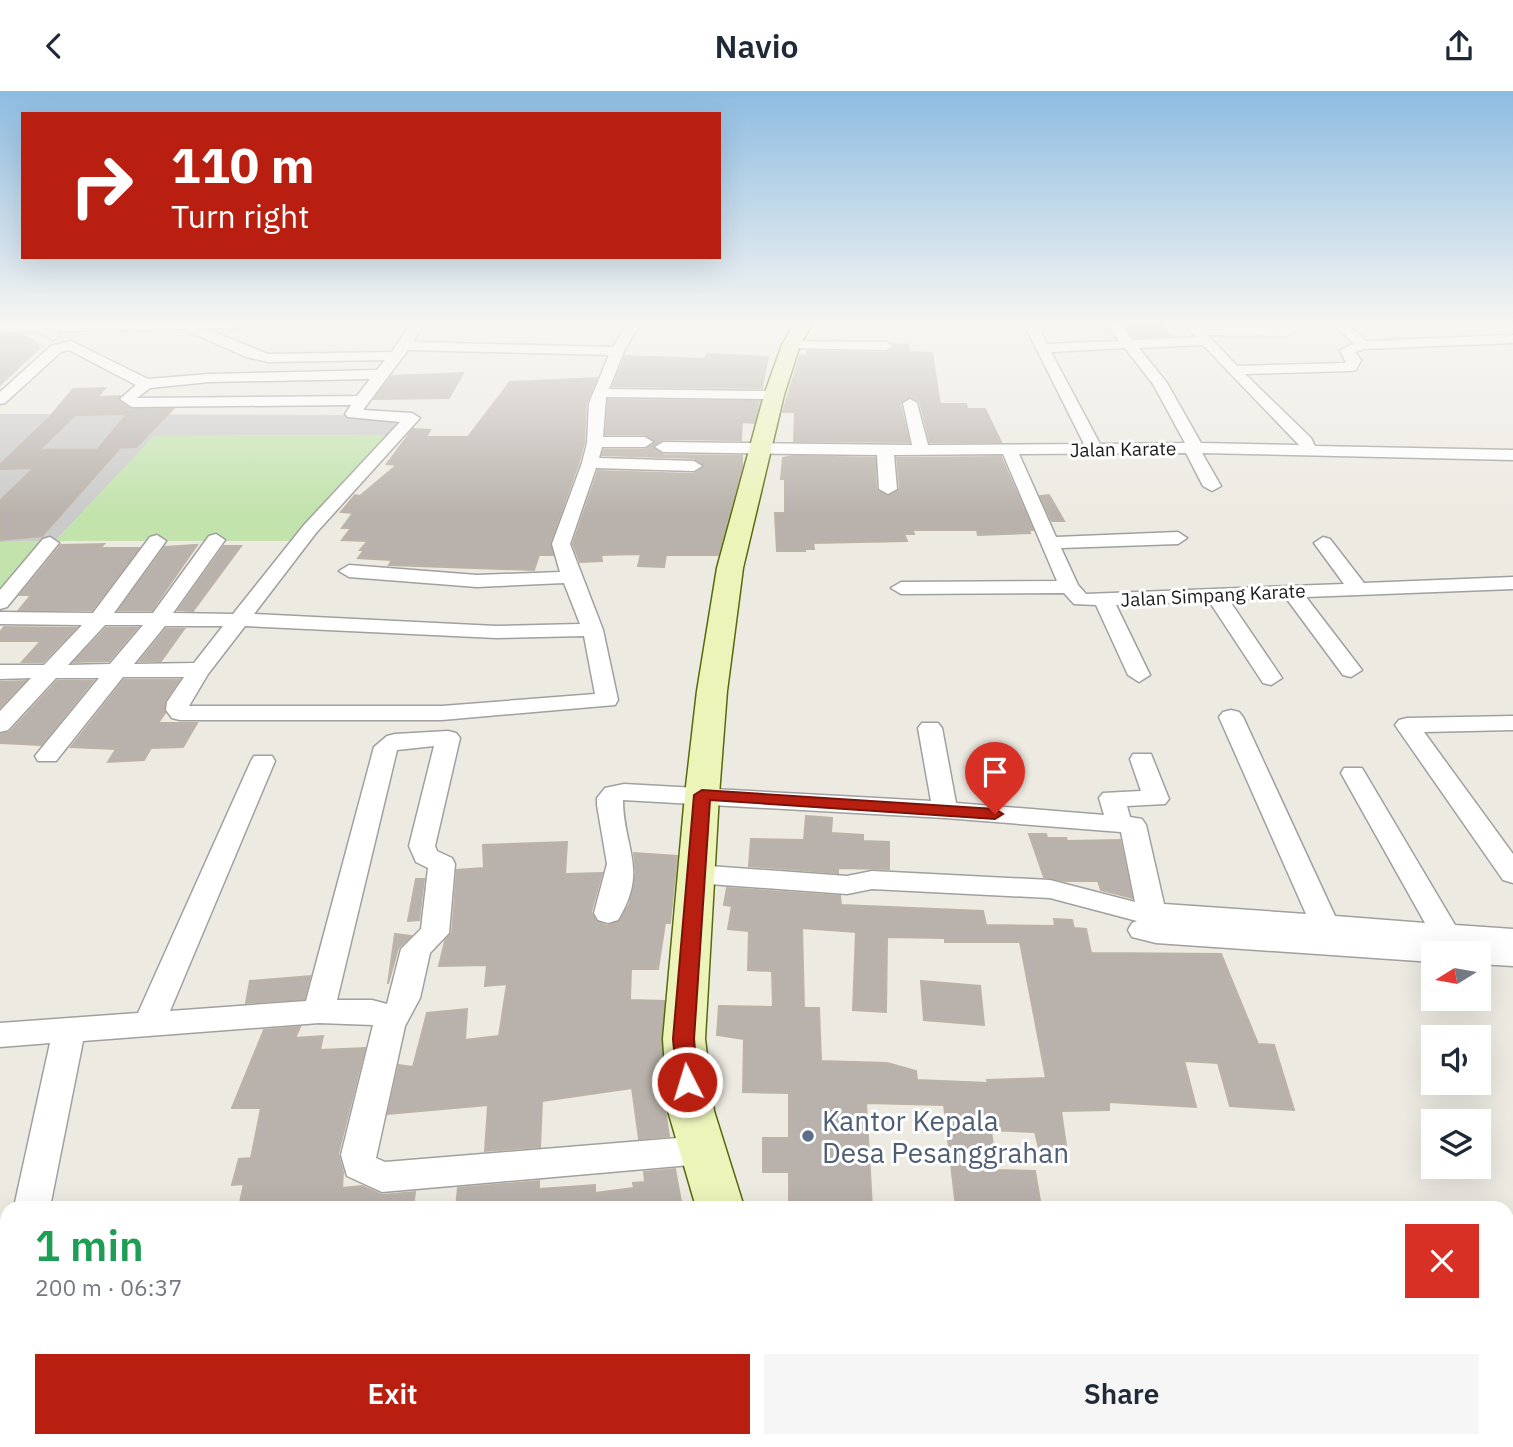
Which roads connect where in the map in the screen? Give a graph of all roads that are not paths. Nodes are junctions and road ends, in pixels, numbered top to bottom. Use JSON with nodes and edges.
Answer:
{"nodes":[{"id":1,"x":16,"y":387,"type":"edge"},
{"id":2,"x":143,"y":387,"type":"edge"},
{"id":3,"x":262,"y":387,"type":"edge"},
{"id":4,"x":370,"y":387,"type":"edge"},
{"id":5,"x":604,"y":387,"type":"edge"},
{"id":6,"x":777,"y":387,"type":"edge"},
{"id":7,"x":1063,"y":387,"type":"edge"},
{"id":8,"x":1162,"y":387,"type":"edge"},
{"id":9,"x":1251,"y":387,"type":"edge"},
{"id":10,"x":602,"y":393,"type":"junction"},
{"id":11,"x":774,"y":395,"type":"junction"},
{"id":12,"x":0,"y":400,"type":"edge"},
{"id":13,"x":360,"y":400,"type":"junction"},
{"id":14,"x":250,"y":402,"type":"junction"},
{"id":15,"x":910,"y":403,"type":"dead end"},
{"id":16,"x":645,"y":442,"type":"dead end"},
{"id":17,"x":595,"y":443,"type":"junction"},
{"id":18,"x":663,"y":447,"type":"dead end"},
{"id":19,"x":1196,"y":448,"type":"junction"},
{"id":20,"x":762,"y":449,"type":"junction"},
{"id":21,"x":1095,"y":449,"type":"junction"},
{"id":22,"x":885,"y":450,"type":"junction"},
{"id":23,"x":921,"y":450,"type":"junction"},
{"id":24,"x":1009,"y":450,"type":"junction"},
{"id":25,"x":1309,"y":451,"type":"junction"},
{"id":26,"x":1513,"y":455,"type":"edge"},
{"id":27,"x":590,"y":463,"type":"junction"},
{"id":28,"x":694,"y":466,"type":"dead end"},
{"id":29,"x":1212,"y":486,"type":"dead end"},
{"id":30,"x":888,"y":489,"type":"dead end"},
{"id":31,"x":1178,"y":538,"type":"dead end"},
{"id":32,"x":216,"y":540,"type":"dead end"},
{"id":33,"x":157,"y":541,"type":"dead end"},
{"id":34,"x":50,"y":543,"type":"dead end"},
{"id":35,"x":1051,"y":543,"type":"junction"},
{"id":36,"x":1323,"y":543,"type":"dead end"},
{"id":37,"x":349,"y":571,"type":"dead end"},
{"id":38,"x":573,"y":577,"type":"junction"},
{"id":39,"x":1513,"y":583,"type":"edge"},
{"id":40,"x":1069,"y":587,"type":"junction"},
{"id":41,"x":901,"y":588,"type":"dead end"},
{"id":42,"x":1358,"y":588,"type":"junction"},
{"id":43,"x":1291,"y":591,"type":"junction"},
{"id":44,"x":1215,"y":595,"type":"junction"},
{"id":45,"x":1104,"y":600,"type":"junction"},
{"id":46,"x":0,"y":603,"type":"edge"},
{"id":47,"x":0,"y":618,"type":"edge"},
{"id":48,"x":99,"y":619,"type":"junction"},
{"id":49,"x":159,"y":619,"type":"junction"},
{"id":50,"x":241,"y":620,"type":"junction"},
{"id":51,"x":593,"y":630,"type":"junction"},
{"id":52,"x":118,"y":669,"type":"junction"},
{"id":53,"x":53,"y":670,"type":"junction"},
{"id":54,"x":200,"y":670,"type":"junction"},
{"id":55,"x":1351,"y":670,"type":"dead end"},
{"id":56,"x":0,"y":672,"type":"edge"},
{"id":57,"x":1139,"y":675,"type":"dead end"},
{"id":58,"x":1271,"y":678,"type":"dead end"},
{"id":59,"x":1231,"y":717,"type":"dead end"},
{"id":60,"x":1513,"y":723,"type":"edge"},
{"id":61,"x":0,"y":725,"type":"edge"},
{"id":62,"x":930,"y":728,"type":"dead end"},
{"id":63,"x":47,"y":756,"type":"dead end"},
{"id":64,"x":1142,"y":759,"type":"dead end"},
{"id":65,"x":263,"y":761,"type":"dead end"},
{"id":66,"x":1353,"y":773,"type":"dead end"},
{"id":67,"x":702,"y":795,"type":"junction"},
{"id":68,"x":945,"y":810,"type":"junction"},
{"id":69,"x":1119,"y":824,"type":"junction"},
{"id":70,"x":695,"y":874,"type":"junction"},
{"id":71,"x":1513,"y":874,"type":"edge"},
{"id":72,"x":608,"y":913,"type":"dead end"},
{"id":73,"x":1154,"y":923,"type":"junction"},
{"id":74,"x":1325,"y":925,"type":"junction"},
{"id":75,"x":1513,"y":939,"type":"edge"},
{"id":76,"x":1429,"y":941,"type":"edge"},
{"id":77,"x":1446,"y":941,"type":"edge"},
{"id":78,"x":1487,"y":941,"type":"edge"},
{"id":79,"x":1421,"y":942,"type":"edge"},
{"id":80,"x":1491,"y":955,"type":"edge"},
{"id":81,"x":1513,"y":956,"type":"edge"},
{"id":82,"x":319,"y":1012,"type":"junction"},
{"id":83,"x":389,"y":1023,"type":"junction"},
{"id":84,"x":149,"y":1024,"type":"junction"},
{"id":85,"x":69,"y":1030,"type":"junction"},
{"id":86,"x":0,"y":1035,"type":"edge"},
{"id":87,"x":702,"y":1150,"type":"junction"},
{"id":88,"x":33,"y":1201,"type":"edge"},
{"id":89,"x":718,"y":1201,"type":"edge"}],
"edges":[{"from":1,"to":12,"type":"street"},
{"from":2,"to":14,"type":"street"},
{"from":3,"to":14,"type":"street"},
{"from":4,"to":13,"type":"street"},
{"from":5,"to":10,"type":"street"},
{"from":6,"to":11,"type":"main road"},
{"from":7,"to":21,"type":"street"},
{"from":8,"to":19,"type":"street"},
{"from":9,"to":25,"type":"street"},
{"from":10,"to":11,"type":"street"},
{"from":10,"to":17,"type":"street"},
{"from":11,"to":20,"type":"main road"},
{"from":13,"to":14,"type":"street"},
{"from":13,"to":50,"type":"street"},
{"from":15,"to":23,"type":"street"},
{"from":16,"to":17,"type":"street"},
{"from":17,"to":27,"type":"street"},
{"from":18,"to":20,"type":"street","name":"Jalan Karate"},
{"from":19,"to":21,"type":"street","name":"Jalan Karate"},
{"from":19,"to":25,"type":"street","name":"Jalan Karate"},
{"from":19,"to":29,"type":"street"},
{"from":20,"to":22,"type":"street","name":"Jalan Karate"},
{"from":20,"to":67,"type":"main road"},
{"from":21,"to":24,"type":"street","name":"Jalan Karate"},
{"from":22,"to":23,"type":"street","name":"Jalan Karate"},
{"from":22,"to":30,"type":"street"},
{"from":23,"to":24,"type":"street","name":"Jalan Karate"},
{"from":24,"to":35,"type":"street"},
{"from":25,"to":26,"type":"street","name":"Jalan Karate"},
{"from":27,"to":28,"type":"street"},
{"from":27,"to":38,"type":"street"},
{"from":31,"to":35,"type":"street"},
{"from":32,"to":49,"type":"street"},
{"from":33,"to":48,"type":"street"},
{"from":34,"to":46,"type":"street"},
{"from":35,"to":40,"type":"street"},
{"from":36,"to":42,"type":"street"},
{"from":37,"to":38,"type":"street"},
{"from":38,"to":51,"type":"street"},
{"from":39,"to":42,"type":"street","name":"Jalan Simpang Karate"},
{"from":40,"to":41,"type":"street"},
{"from":40,"to":45,"type":"street","name":"Jalan Simpang Karate"},
{"from":42,"to":43,"type":"street","name":"Jalan Simpang Karate"},
{"from":43,"to":44,"type":"street","name":"Jalan Simpang Karate"},
{"from":43,"to":55,"type":"street"},
{"from":44,"to":45,"type":"street","name":"Jalan Simpang Karate"},
{"from":44,"to":58,"type":"street"},
{"from":45,"to":57,"type":"street"},
{"from":47,"to":48,"type":"street"},
{"from":48,"to":49,"type":"street"},
{"from":48,"to":53,"type":"street"},
{"from":49,"to":50,"type":"street"},
{"from":49,"to":52,"type":"street"},
{"from":50,"to":51,"type":"street"},
{"from":50,"to":54,"type":"street"},
{"from":51,"to":54,"type":"street"},
{"from":52,"to":53,"type":"street"},
{"from":52,"to":54,"type":"street"},
{"from":52,"to":63,"type":"street"},
{"from":53,"to":56,"type":"street"},
{"from":53,"to":61,"type":"street"},
{"from":59,"to":74,"type":"street"},
{"from":60,"to":71,"type":"street"},
{"from":62,"to":68,"type":"street"},
{"from":64,"to":69,"type":"street"},
{"from":65,"to":84,"type":"street"},
{"from":66,"to":77,"type":"street"},
{"from":67,"to":68,"type":"street"},
{"from":67,"to":70,"type":"main road"},
{"from":67,"to":72,"type":"street"},
{"from":68,"to":69,"type":"street"},
{"from":69,"to":73,"type":"street"},
{"from":70,"to":73,"type":"street"},
{"from":70,"to":87,"type":"main road"},
{"from":73,"to":74,"type":"street"},
{"from":73,"to":79,"type":"street"},
{"from":74,"to":76,"type":"street"},
{"from":75,"to":78,"type":"street"},
{"from":80,"to":81,"type":"street"},
{"from":82,"to":83,"type":"street"},
{"from":82,"to":83,"type":"street"},
{"from":82,"to":84,"type":"street"},
{"from":83,"to":87,"type":"street"},
{"from":84,"to":85,"type":"street"},
{"from":85,"to":86,"type":"street"},
{"from":85,"to":88,"type":"street"},
{"from":87,"to":89,"type":"main road"}]}
